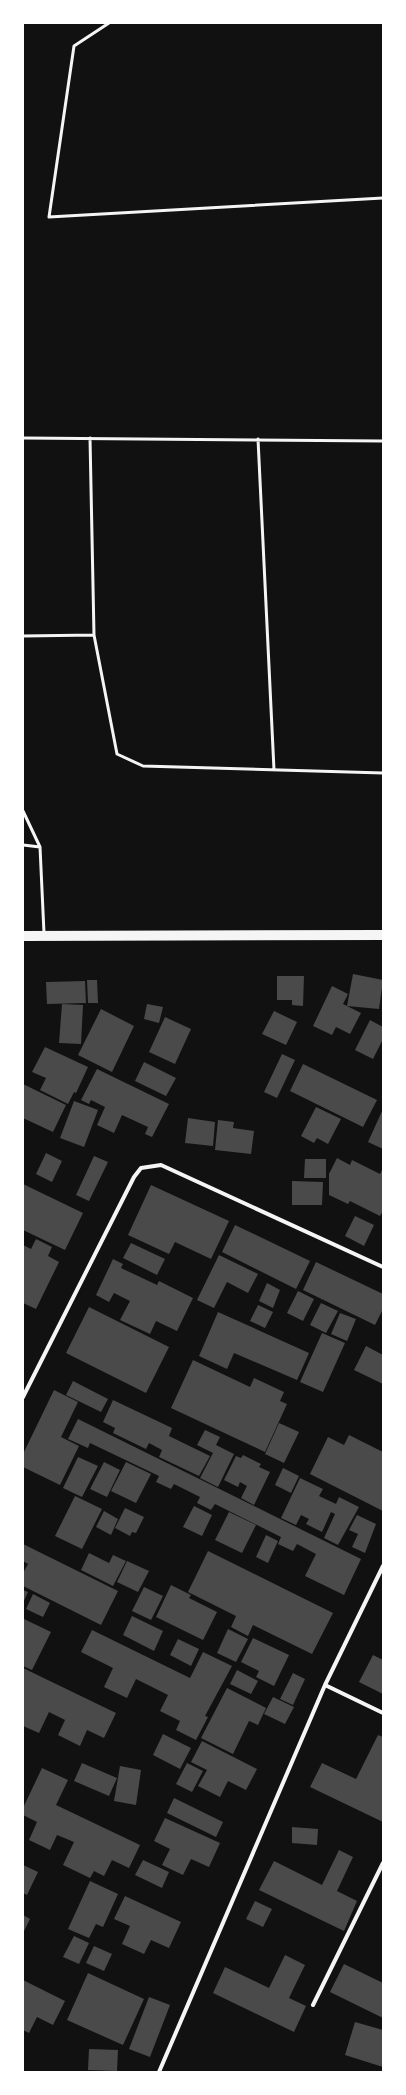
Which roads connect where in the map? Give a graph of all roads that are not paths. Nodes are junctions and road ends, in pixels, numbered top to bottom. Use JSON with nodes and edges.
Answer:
{"nodes":[{"id":1,"x":109,"y":23,"type":"edge"},
{"id":2,"x":383,"y":198,"type":"edge"},
{"id":3,"x":23,"y":438,"type":"edge"},
{"id":4,"x":90,"y":438,"type":"junction"},
{"id":5,"x":258,"y":439,"type":"junction"},
{"id":6,"x":383,"y":441,"type":"edge"},
{"id":7,"x":94,"y":635,"type":"junction"},
{"id":8,"x":23,"y":636,"type":"edge"},
{"id":9,"x":274,"y":770,"type":"junction"},
{"id":10,"x":383,"y":773,"type":"edge"},
{"id":11,"x":23,"y":811,"type":"edge"},
{"id":12,"x":23,"y":845,"type":"edge"},
{"id":13,"x":40,"y":847,"type":"junction"},
{"id":14,"x":44,"y":935,"type":"junction"},
{"id":15,"x":383,"y":935,"type":"edge"},
{"id":16,"x":23,"y":936,"type":"edge"},
{"id":17,"x":383,"y":1268,"type":"edge"},
{"id":18,"x":23,"y":1397,"type":"edge"},
{"id":19,"x":383,"y":1566,"type":"edge"},
{"id":20,"x":324,"y":1685,"type":"junction"},
{"id":21,"x":383,"y":1713,"type":"edge"},
{"id":22,"x":383,"y":1863,"type":"edge"},
{"id":23,"x":313,"y":2005,"type":"dead end"},
{"id":24,"x":159,"y":2072,"type":"edge"}],
"edges":[{"from":1,"to":2,"type":"lane"},
{"from":3,"to":4,"type":"lane"},
{"from":4,"to":5,"type":"lane"},
{"from":4,"to":7,"type":"lane"},
{"from":5,"to":6,"type":"lane"},
{"from":5,"to":9,"type":"lane"},
{"from":7,"to":8,"type":"lane"},
{"from":7,"to":9,"type":"lane"},
{"from":9,"to":10,"type":"lane"},
{"from":11,"to":13,"type":"lane"},
{"from":12,"to":13,"type":"lane"},
{"from":13,"to":14,"type":"lane"},
{"from":14,"to":15,"type":"main road"},
{"from":14,"to":16,"type":"main road"},
{"from":17,"to":18,"type":"street"},
{"from":19,"to":20,"type":"street"},
{"from":20,"to":21,"type":"street"},
{"from":20,"to":24,"type":"street"},
{"from":22,"to":23,"type":"street"}]}
